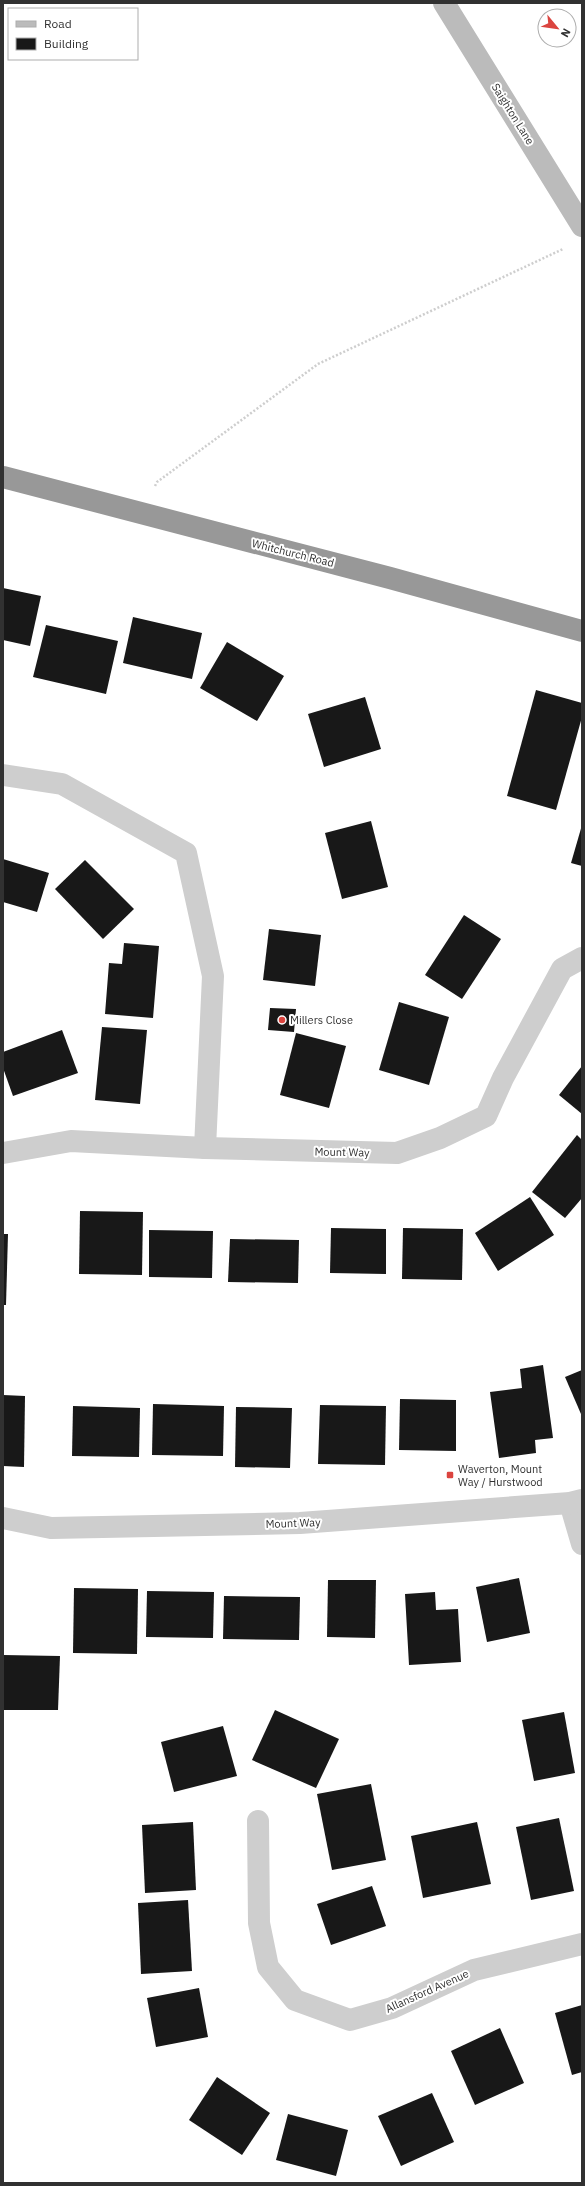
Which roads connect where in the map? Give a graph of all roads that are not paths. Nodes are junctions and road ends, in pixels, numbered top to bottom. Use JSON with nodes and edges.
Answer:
{"nodes":[{"id":1,"x":444,"y":3,"type":"edge"},
{"id":2,"x":582,"y":226,"type":"edge"},
{"id":3,"x":3,"y":477,"type":"edge"},
{"id":4,"x":582,"y":631,"type":"edge"},
{"id":5,"x":3,"y":775,"type":"edge"},
{"id":6,"x":582,"y":958,"type":"edge"},
{"id":7,"x":205,"y":1148,"type":"junction"},
{"id":8,"x":3,"y":1153,"type":"edge"},
{"id":9,"x":576,"y":1501,"type":"edge"},
{"id":10,"x":3,"y":1518,"type":"edge"},
{"id":11,"x":582,"y":1544,"type":"edge"},
{"id":12,"x":258,"y":1821,"type":"dead end"},
{"id":13,"x":582,"y":1944,"type":"edge"}],
"edges":[{"from":1,"to":2,"type":"street","name":"Saighton Lane"},
{"from":3,"to":4,"type":"highway","name":"Whitchurch Road"},
{"from":5,"to":7,"type":"street"},
{"from":6,"to":7,"type":"street","name":"Mount Way"},
{"from":7,"to":8,"type":"street","name":"Mount Way"},
{"from":9,"to":10,"type":"street","name":"Mount Way"},
{"from":9,"to":11,"type":"street"},
{"from":12,"to":13,"type":"street","name":"Allansford Avenue"}]}
